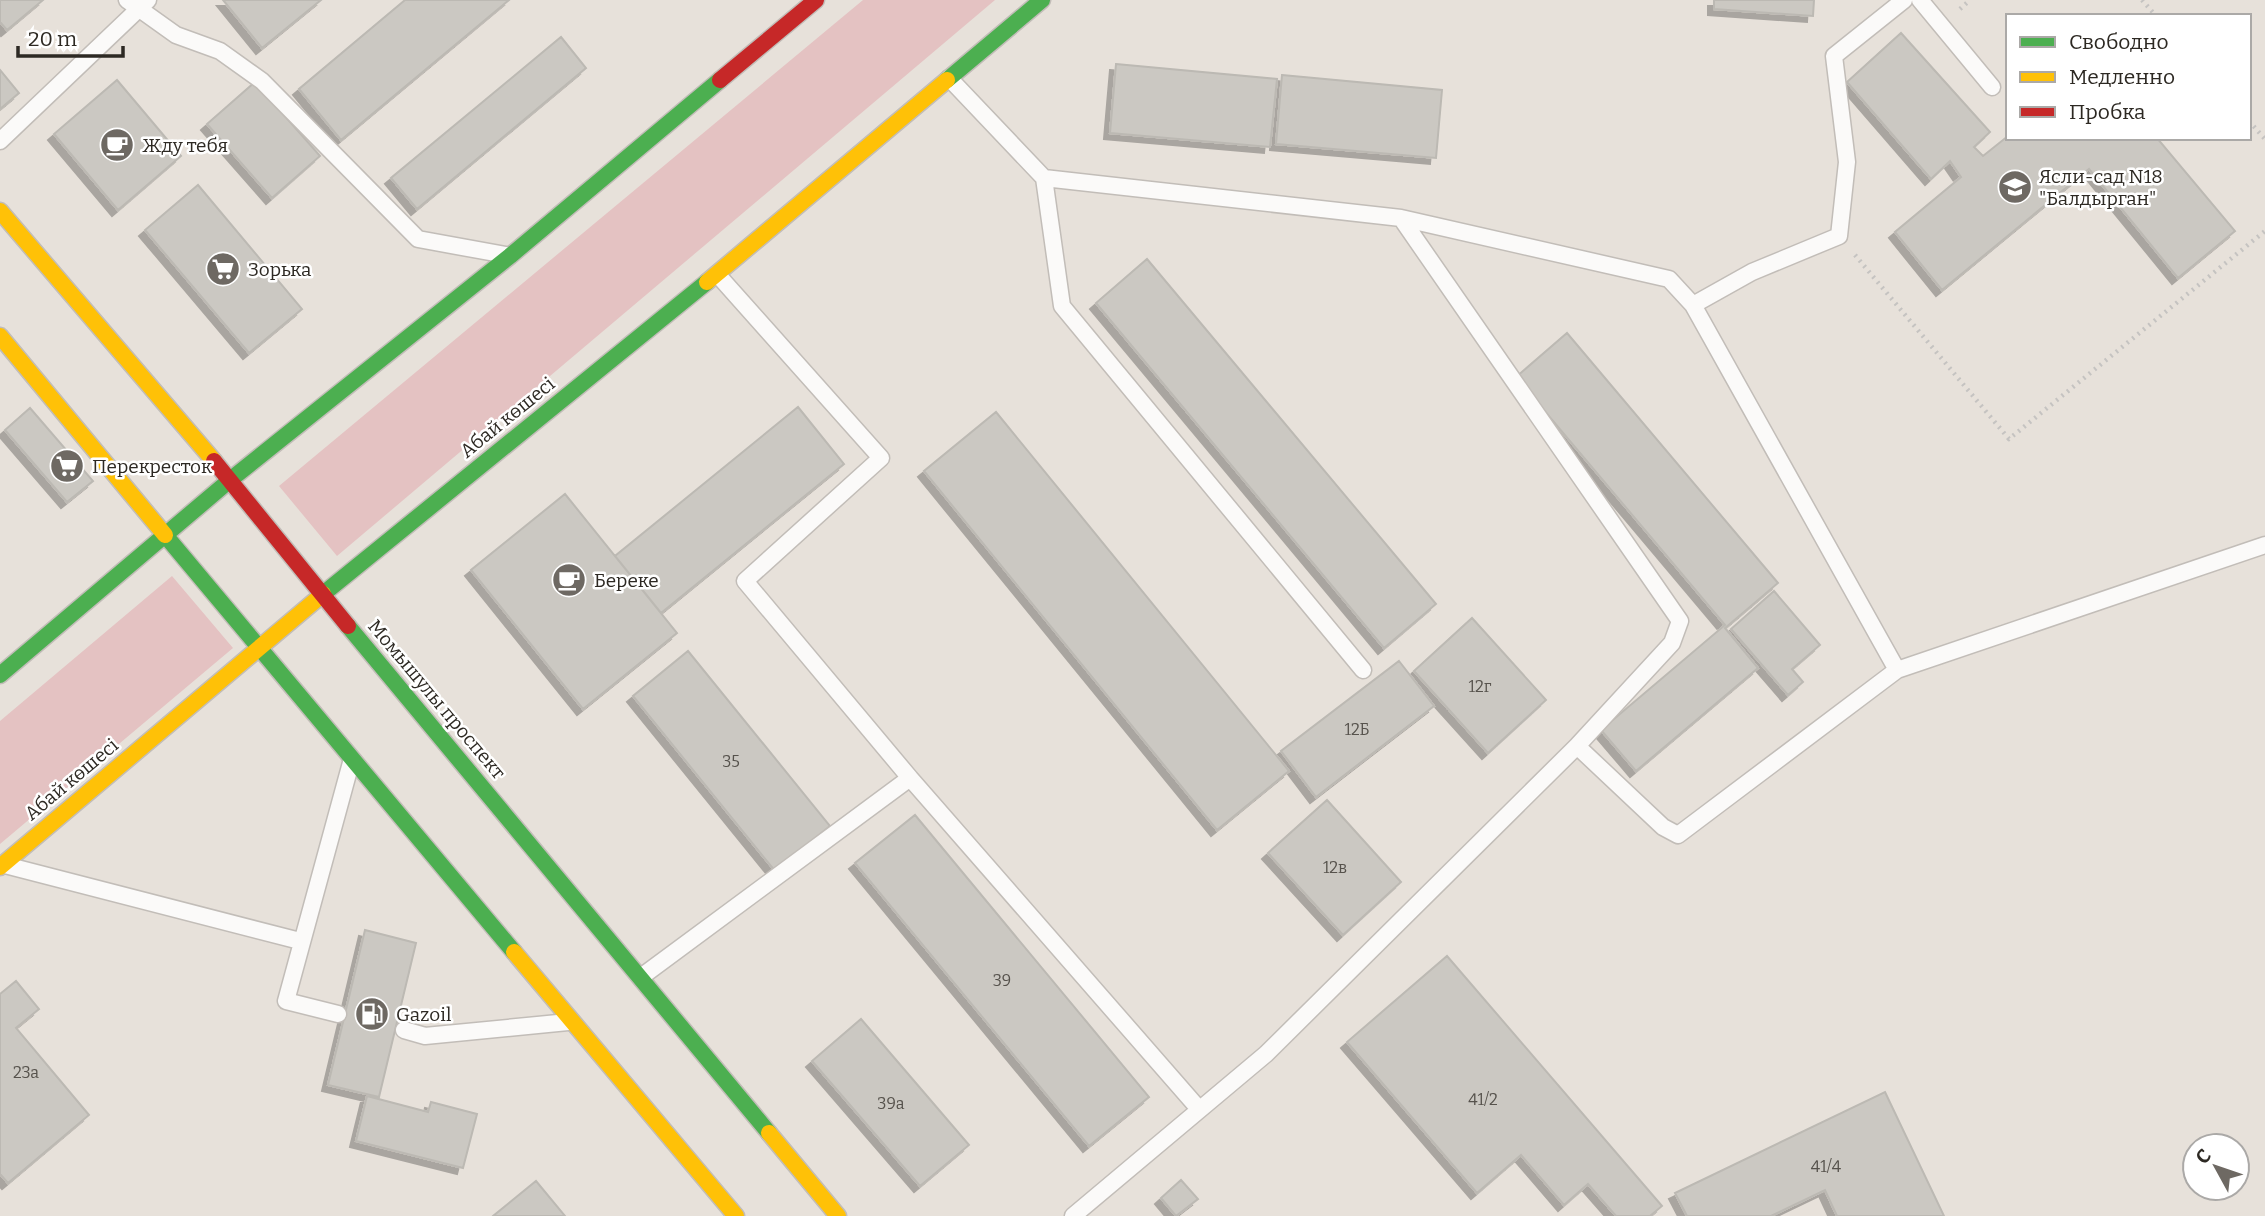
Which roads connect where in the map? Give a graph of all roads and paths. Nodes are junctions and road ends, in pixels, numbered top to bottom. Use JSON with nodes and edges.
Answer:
{"nodes":[{"id":1,"x":816,"y":0,"type":"edge"},
{"id":2,"x":1042,"y":0,"type":"edge"},
{"id":3,"x":1904,"y":0,"type":"edge"},
{"id":4,"x":1920,"y":0,"type":"edge"},
{"id":5,"x":2142,"y":0,"type":"edge"},
{"id":6,"x":137,"y":3,"type":"edge"},
{"id":7,"x":2154,"y":14,"type":"edge"},
{"id":8,"x":949,"y":78,"type":"junction"},
{"id":9,"x":1992,"y":87,"type":"dead end"},
{"id":10,"x":2251,"y":123,"type":"edge"},
{"id":11,"x":2265,"y":139,"type":"edge"},
{"id":12,"x":0,"y":141,"type":"edge"},
{"id":13,"x":1044,"y":178,"type":"junction"},
{"id":14,"x":0,"y":211,"type":"edge"},
{"id":15,"x":1401,"y":218,"type":"junction"},
{"id":16,"x":2265,"y":231,"type":"edge"},
{"id":17,"x":1839,"y":236,"type":"junction"},
{"id":18,"x":510,"y":256,"type":"junction"},
{"id":19,"x":717,"y":274,"type":"junction"},
{"id":20,"x":1693,"y":305,"type":"junction"},
{"id":21,"x":0,"y":336,"type":"edge"},
{"id":22,"x":230,"y":480,"type":"junction"},
{"id":23,"x":166,"y":536,"type":"junction"},
{"id":24,"x":2265,"y":545,"type":"edge"},
{"id":25,"x":322,"y":594,"type":"junction"},
{"id":26,"x":258,"y":647,"type":"junction"},
{"id":27,"x":1363,"y":670,"type":"dead end"},
{"id":28,"x":1897,"y":670,"type":"junction"},
{"id":29,"x":0,"y":675,"type":"edge"},
{"id":30,"x":1577,"y":746,"type":"junction"},
{"id":31,"x":353,"y":757,"type":"junction"},
{"id":32,"x":910,"y":778,"type":"junction"},
{"id":33,"x":2,"y":866,"type":"edge"},
{"id":34,"x":300,"y":941,"type":"junction"},
{"id":35,"x":642,"y":976,"type":"junction"},
{"id":36,"x":338,"y":1014,"type":"dead end"},
{"id":37,"x":572,"y":1022,"type":"junction"},
{"id":38,"x":404,"y":1030,"type":"dead end"},
{"id":39,"x":1199,"y":1110,"type":"junction"},
{"id":40,"x":736,"y":1216,"type":"edge"},
{"id":41,"x":838,"y":1216,"type":"edge"},
{"id":42,"x":1073,"y":1216,"type":"edge"}],
"edges":[{"from":1,"to":18,"type":"street"},
{"from":2,"to":8,"type":"street","name":"Абай көшесі"},
{"from":3,"to":17,"type":"lane"},
{"from":4,"to":9,"type":"lane"},
{"from":5,"to":7,"type":"path"},
{"from":6,"to":12,"type":"lane"},
{"from":6,"to":18,"type":"lane"},
{"from":8,"to":13,"type":"lane"},
{"from":8,"to":19,"type":"street","name":"Абай көшесі"},
{"from":10,"to":11,"type":"path"},
{"from":13,"to":15,"type":"lane"},
{"from":13,"to":27,"type":"lane"},
{"from":14,"to":22,"type":"street","name":"Момышулы проспект"},
{"from":15,"to":20,"type":"lane"},
{"from":15,"to":30,"type":"lane"},
{"from":16,"to":17,"type":"path"},
{"from":17,"to":20,"type":"lane"},
{"from":18,"to":22,"type":"street"},
{"from":19,"to":25,"type":"street","name":"Абай көшесі"},
{"from":19,"to":32,"type":"lane"},
{"from":20,"to":28,"type":"lane"},
{"from":21,"to":23,"type":"street"},
{"from":22,"to":23,"type":"street"},
{"from":22,"to":25,"type":"street","name":"Момышулы проспект"},
{"from":23,"to":26,"type":"street"},
{"from":23,"to":29,"type":"street"},
{"from":24,"to":28,"type":"lane"},
{"from":25,"to":26,"type":"street","name":"Абай көшесі"},
{"from":25,"to":35,"type":"street","name":"Момышулы проспект"},
{"from":26,"to":31,"type":"street"},
{"from":26,"to":33,"type":"street","name":"Абай көшесі"},
{"from":28,"to":30,"type":"lane"},
{"from":30,"to":39,"type":"lane"},
{"from":31,"to":34,"type":"lane"},
{"from":31,"to":37,"type":"street"},
{"from":32,"to":35,"type":"lane"},
{"from":32,"to":39,"type":"lane"},
{"from":33,"to":34,"type":"lane"},
{"from":34,"to":36,"type":"lane"},
{"from":35,"to":41,"type":"street","name":"Момышулы проспект"},
{"from":37,"to":38,"type":"lane"},
{"from":37,"to":40,"type":"street"},
{"from":39,"to":42,"type":"lane"}]}
